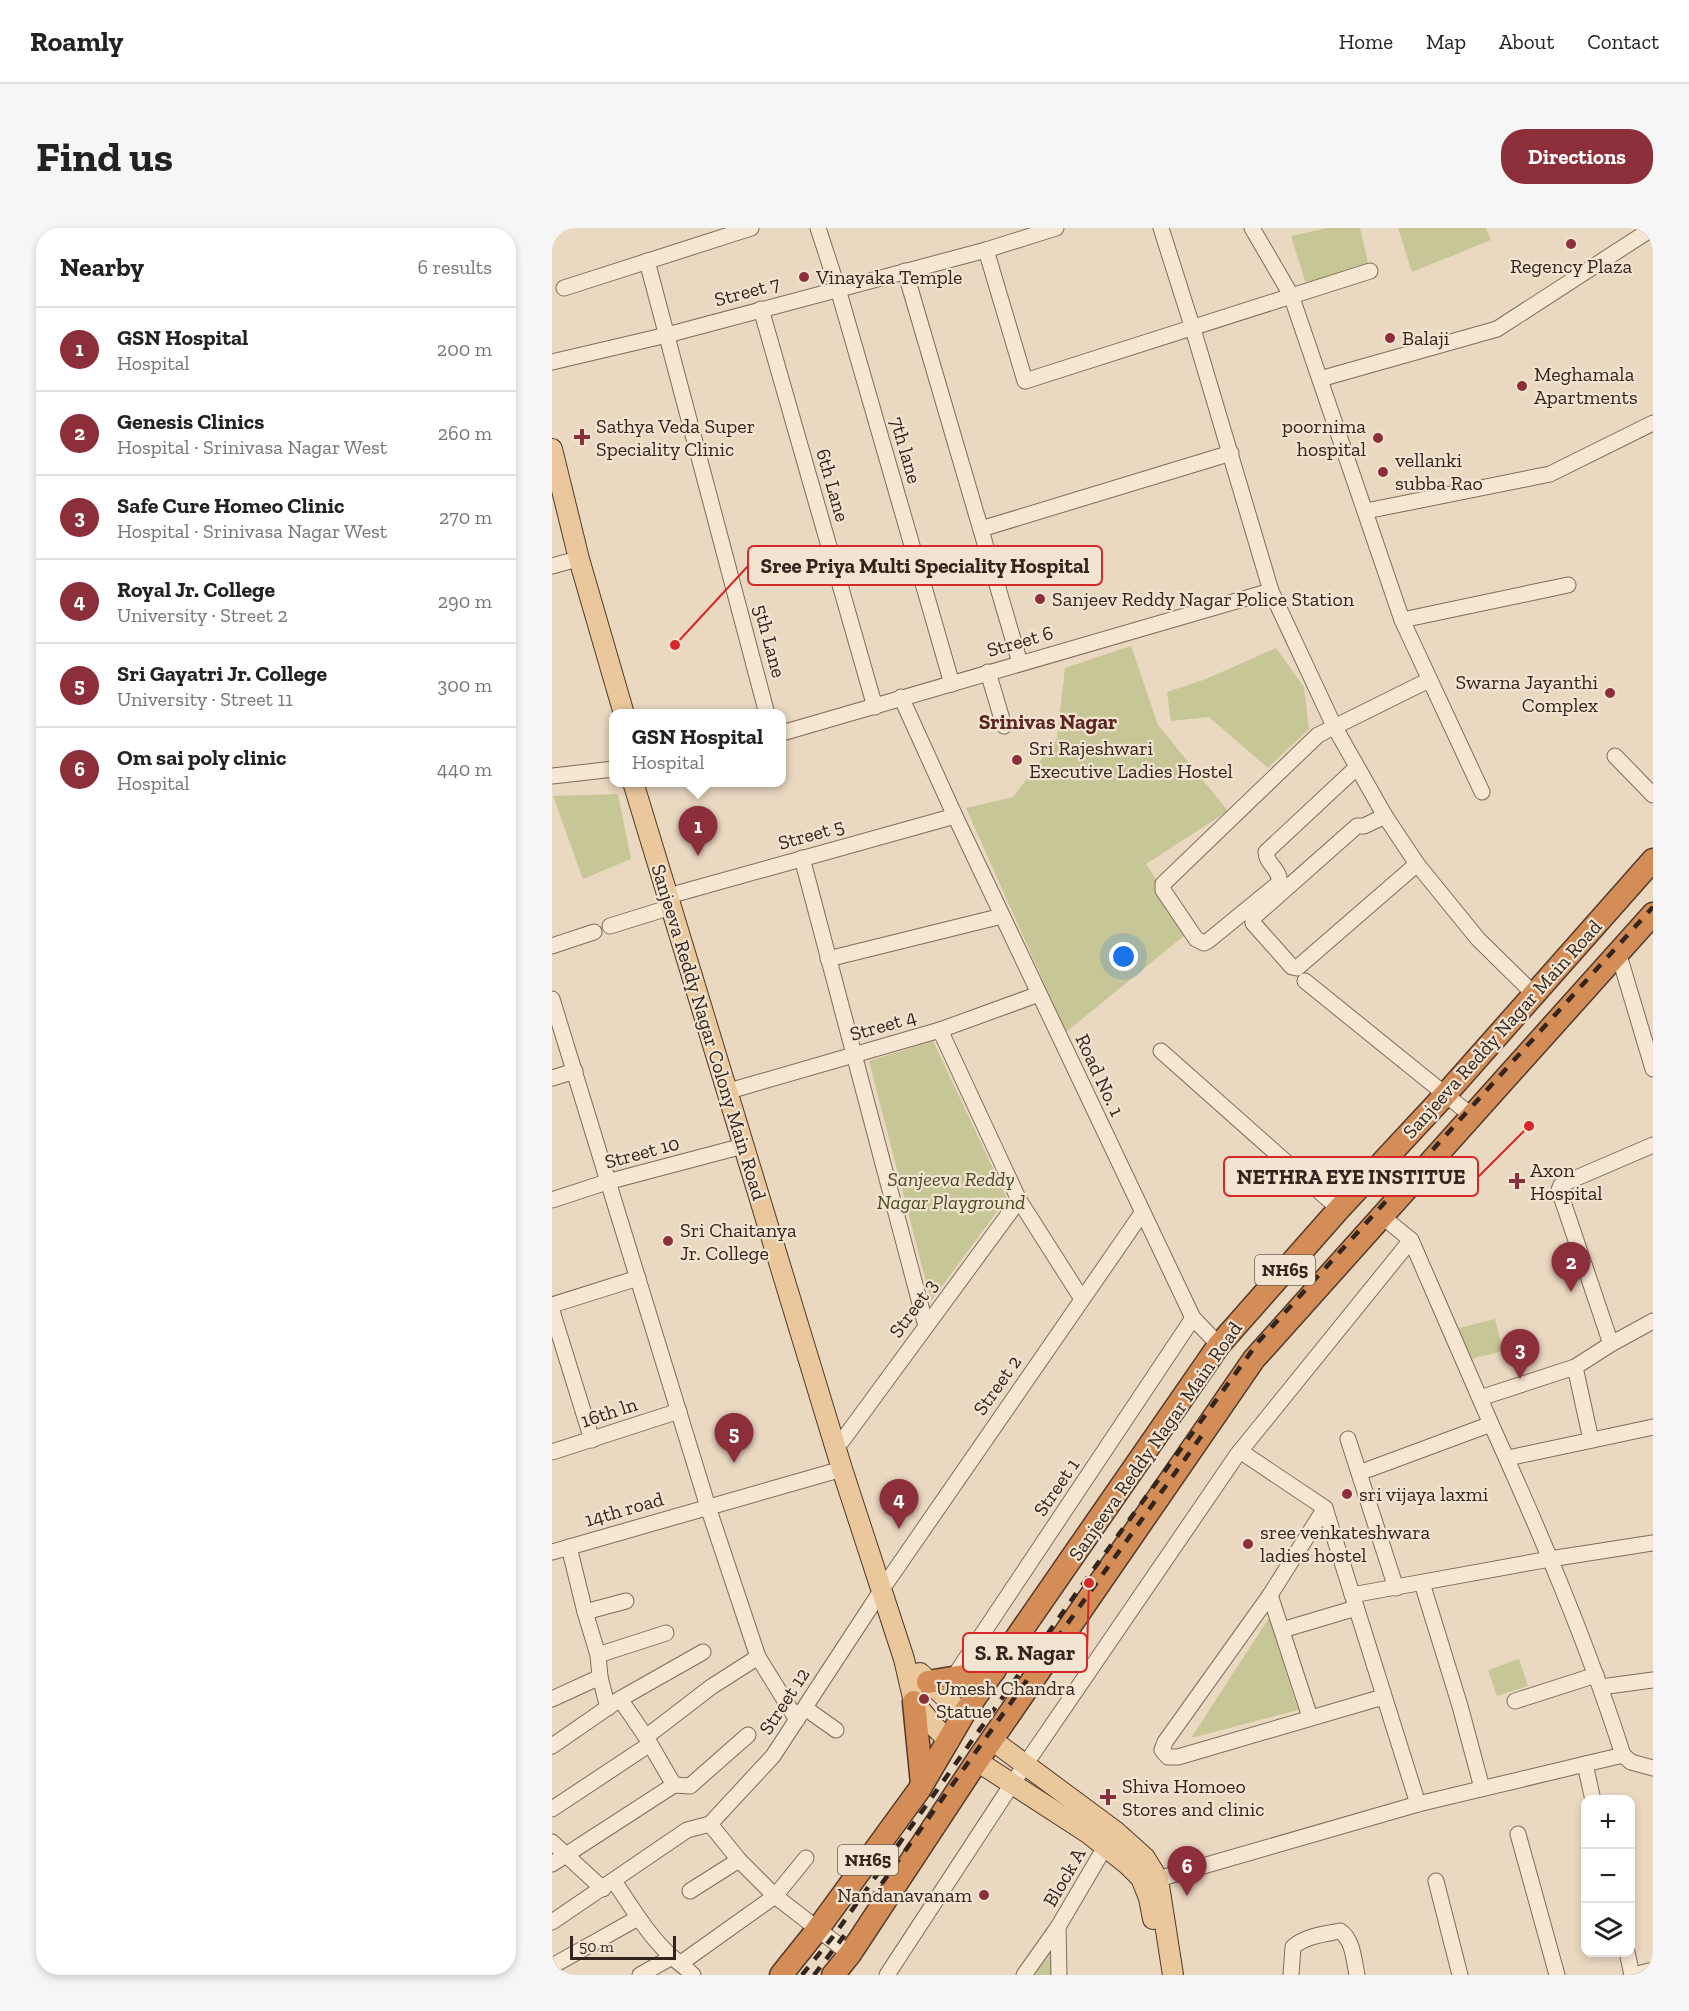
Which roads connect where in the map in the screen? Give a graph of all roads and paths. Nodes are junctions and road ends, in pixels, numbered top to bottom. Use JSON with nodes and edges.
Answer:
{"nodes":[{"id":1,"x":751,"y":228,"type":"edge"},
{"id":2,"x":818,"y":228,"type":"edge"},
{"id":3,"x":1056,"y":228,"type":"edge"},
{"id":4,"x":1161,"y":228,"type":"edge"},
{"id":5,"x":1252,"y":228,"type":"edge"},
{"id":6,"x":1653,"y":228,"type":"edge"},
{"id":7,"x":986,"y":250,"type":"junction"},
{"id":8,"x":647,"y":261,"type":"junction"},
{"id":9,"x":905,"y":271,"type":"junction"},
{"id":10,"x":1370,"y":271,"type":"dead end"},
{"id":11,"x":564,"y":288,"type":"dead end"},
{"id":12,"x":838,"y":289,"type":"junction"},
{"id":13,"x":1291,"y":295,"type":"junction"},
{"id":14,"x":761,"y":309,"type":"junction"},
{"id":15,"x":1193,"y":328,"type":"junction"},
{"id":16,"x":667,"y":335,"type":"junction"},
{"id":17,"x":552,"y":362,"type":"edge"},
{"id":18,"x":1320,"y":379,"type":"junction"},
{"id":19,"x":1653,"y":423,"type":"edge"},
{"id":20,"x":552,"y":450,"type":"edge"},
{"id":21,"x":1230,"y":453,"type":"junction"},
{"id":22,"x":552,"y":495,"type":"edge"},
{"id":23,"x":1366,"y":511,"type":"junction"},
{"id":24,"x":981,"y":528,"type":"junction"},
{"id":25,"x":561,"y":564,"type":"edge"},
{"id":26,"x":1568,"y":585,"type":"dead end"},
{"id":27,"x":1271,"y":591,"type":"junction"},
{"id":28,"x":1402,"y":620,"type":"junction"},
{"id":29,"x":1020,"y":663,"type":"junction"},
{"id":30,"x":988,"y":672,"type":"junction"},
{"id":31,"x":1429,"y":680,"type":"junction"},
{"id":32,"x":952,"y":684,"type":"junction"},
{"id":33,"x":901,"y":697,"type":"junction"},
{"id":34,"x":875,"y":707,"type":"junction"},
{"id":35,"x":612,"y":709,"type":"edge"},
{"id":36,"x":623,"y":709,"type":"edge"},
{"id":37,"x":766,"y":709,"type":"edge"},
{"id":38,"x":1004,"y":726,"type":"dead end"},
{"id":39,"x":1334,"y":726,"type":"junction"},
{"id":40,"x":786,"y":732,"type":"edge"},
{"id":41,"x":1615,"y":756,"type":"dead end"},
{"id":42,"x":1356,"y":768,"type":"junction"},
{"id":43,"x":609,"y":770,"type":"edge"},
{"id":44,"x":552,"y":776,"type":"edge"},
{"id":45,"x":634,"y":787,"type":"edge"},
{"id":46,"x":645,"y":787,"type":"edge"},
{"id":47,"x":1482,"y":792,"type":"dead end"},
{"id":48,"x":1653,"y":795,"type":"edge"},
{"id":49,"x":955,"y":816,"type":"junction"},
{"id":50,"x":1385,"y":816,"type":"junction"},
{"id":51,"x":802,"y":858,"type":"junction"},
{"id":52,"x":1653,"y":860,"type":"edge"},
{"id":53,"x":1417,"y":864,"type":"junction"},
{"id":54,"x":675,"y":900,"type":"junction"},
{"id":55,"x":1653,"y":914,"type":"edge"},
{"id":56,"x":1002,"y":916,"type":"junction"},
{"id":57,"x":610,"y":926,"type":"dead end"},
{"id":58,"x":594,"y":932,"type":"dead end"},
{"id":59,"x":552,"y":946,"type":"edge"},
{"id":60,"x":1618,"y":952,"type":"junction"},
{"id":61,"x":828,"y":959,"type":"junction"},
{"id":62,"x":1305,"y":981,"type":"dead end"},
{"id":63,"x":1039,"y":994,"type":"junction"},
{"id":64,"x":1534,"y":994,"type":"junction"},
{"id":65,"x":552,"y":999,"type":"edge"},
{"id":66,"x":940,"y":1030,"type":"junction"},
{"id":67,"x":1161,"y":1051,"type":"dead end"},
{"id":68,"x":855,"y":1055,"type":"junction"},
{"id":69,"x":1653,"y":1069,"type":"edge"},
{"id":70,"x":574,"y":1071,"type":"junction"},
{"id":71,"x":552,"y":1078,"type":"edge"},
{"id":72,"x":736,"y":1089,"type":"junction"},
{"id":73,"x":1445,"y":1095,"type":"junction"},
{"id":74,"x":1472,"y":1116,"type":"junction"},
{"id":75,"x":1653,"y":1145,"type":"edge"},
{"id":76,"x":743,"y":1146,"type":"junction"},
{"id":77,"x":607,"y":1182,"type":"junction"},
{"id":78,"x":552,"y":1200,"type":"edge"},
{"id":79,"x":1019,"y":1200,"type":"junction"},
{"id":80,"x":1339,"y":1209,"type":"junction"},
{"id":81,"x":1142,"y":1213,"type":"junction"},
{"id":82,"x":1383,"y":1216,"type":"junction"},
{"id":83,"x":1411,"y":1240,"type":"junction"},
{"id":84,"x":638,"y":1278,"type":"junction"},
{"id":85,"x":1082,"y":1299,"type":"junction"},
{"id":86,"x":552,"y":1305,"type":"edge"},
{"id":87,"x":552,"y":1311,"type":"edge"},
{"id":88,"x":1193,"y":1318,"type":"junction"},
{"id":89,"x":1653,"y":1321,"type":"edge"},
{"id":90,"x":926,"y":1326,"type":"junction"},
{"id":91,"x":1611,"y":1344,"type":"junction"},
{"id":92,"x":1219,"y":1345,"type":"junction"},
{"id":93,"x":1575,"y":1367,"type":"junction"},
{"id":94,"x":1480,"y":1398,"type":"junction"},
{"id":95,"x":679,"y":1411,"type":"junction"},
{"id":96,"x":1491,"y":1424,"type":"junction"},
{"id":97,"x":1653,"y":1427,"type":"edge"},
{"id":98,"x":1348,"y":1439,"type":"dead end"},
{"id":99,"x":592,"y":1440,"type":"junction"},
{"id":100,"x":1591,"y":1440,"type":"junction"},
{"id":101,"x":842,"y":1441,"type":"junction"},
{"id":102,"x":1240,"y":1451,"type":"junction"},
{"id":103,"x":552,"y":1452,"type":"edge"},
{"id":104,"x":1508,"y":1458,"type":"junction"},
{"id":105,"x":840,"y":1470,"type":"junction"},
{"id":106,"x":1359,"y":1473,"type":"junction"},
{"id":107,"x":708,"y":1507,"type":"junction"},
{"id":108,"x":1324,"y":1508,"type":"junction"},
{"id":109,"x":1653,"y":1543,"type":"edge"},
{"id":110,"x":569,"y":1547,"type":"junction"},
{"id":111,"x":552,"y":1552,"type":"edge"},
{"id":112,"x":1550,"y":1559,"type":"junction"},
{"id":113,"x":1422,"y":1583,"type":"junction"},
{"id":114,"x":884,"y":1586,"type":"junction"},
{"id":115,"x":1396,"y":1588,"type":"junction"},
{"id":116,"x":1270,"y":1595,"type":"junction"},
{"id":117,"x":626,"y":1601,"type":"dead end"},
{"id":118,"x":1354,"y":1602,"type":"junction"},
{"id":119,"x":585,"y":1612,"type":"junction"},
{"id":120,"x":1282,"y":1630,"type":"junction"},
{"id":121,"x":666,"y":1634,"type":"dead end"},
{"id":122,"x":704,"y":1652,"type":"dead end"},
{"id":123,"x":598,"y":1655,"type":"junction"},
{"id":124,"x":758,"y":1657,"type":"junction"},
{"id":125,"x":994,"y":1671,"type":"junction"},
{"id":126,"x":600,"y":1677,"type":"junction"},
{"id":127,"x":953,"y":1678,"type":"junction"},
{"id":128,"x":1653,"y":1680,"type":"edge"},
{"id":129,"x":1599,"y":1681,"type":"junction"},
{"id":130,"x":919,"y":1687,"type":"junction"},
{"id":131,"x":1383,"y":1697,"type":"junction"},
{"id":132,"x":552,"y":1699,"type":"edge"},
{"id":133,"x":1515,"y":1701,"type":"dead end"},
{"id":134,"x":614,"y":1703,"type":"junction"},
{"id":135,"x":801,"y":1714,"type":"junction"},
{"id":136,"x":963,"y":1715,"type":"junction"},
{"id":137,"x":1310,"y":1717,"type":"junction"},
{"id":138,"x":836,"y":1730,"type":"dead end"},
{"id":139,"x":748,"y":1735,"type":"dead end"},
{"id":140,"x":648,"y":1740,"type":"junction"},
{"id":141,"x":992,"y":1740,"type":"junction"},
{"id":142,"x":949,"y":1741,"type":"junction"},
{"id":143,"x":552,"y":1746,"type":"edge"},
{"id":144,"x":1623,"y":1755,"type":"junction"},
{"id":145,"x":977,"y":1761,"type":"junction"},
{"id":146,"x":1026,"y":1764,"type":"junction"},
{"id":147,"x":1585,"y":1764,"type":"junction"},
{"id":148,"x":1653,"y":1768,"type":"edge"},
{"id":149,"x":922,"y":1784,"type":"junction"},
{"id":150,"x":1012,"y":1784,"type":"junction"},
{"id":151,"x":674,"y":1785,"type":"junction"},
{"id":152,"x":1482,"y":1788,"type":"junction"},
{"id":153,"x":1592,"y":1795,"type":"edge"},
{"id":154,"x":1418,"y":1804,"type":"junction"},
{"id":155,"x":552,"y":1809,"type":"edge"},
{"id":156,"x":710,"y":1824,"type":"junction"},
{"id":157,"x":1518,"y":1834,"type":"dead end"},
{"id":158,"x":552,"y":1842,"type":"edge"},
{"id":159,"x":1105,"y":1847,"type":"junction"},
{"id":160,"x":567,"y":1854,"type":"junction"},
{"id":161,"x":806,"y":1858,"type":"dead end"},
{"id":162,"x":739,"y":1860,"type":"junction"},
{"id":163,"x":552,"y":1864,"type":"edge"},
{"id":164,"x":1158,"y":1879,"type":"junction"},
{"id":165,"x":1436,"y":1881,"type":"dead end"},
{"id":166,"x":609,"y":1885,"type":"junction"},
{"id":167,"x":690,"y":1891,"type":"dead end"},
{"id":168,"x":776,"y":1896,"type":"junction"},
{"id":169,"x":638,"y":1918,"type":"junction"},
{"id":170,"x":552,"y":1922,"type":"edge"},
{"id":171,"x":1058,"y":1927,"type":"junction"},
{"id":172,"x":817,"y":1930,"type":"junction"},
{"id":173,"x":850,"y":1954,"type":"junction"},
{"id":174,"x":1628,"y":1957,"type":"edge"},
{"id":175,"x":676,"y":1960,"type":"junction"},
{"id":176,"x":554,"y":1965,"type":"dead end"},
{"id":177,"x":1653,"y":1970,"type":"edge"},
{"id":178,"x":640,"y":1975,"type":"edge"},
{"id":179,"x":693,"y":1975,"type":"edge"},
{"id":180,"x":781,"y":1975,"type":"edge"},
{"id":181,"x":833,"y":1975,"type":"edge"},
{"id":182,"x":887,"y":1975,"type":"edge"},
{"id":183,"x":1024,"y":1975,"type":"edge"},
{"id":184,"x":1059,"y":1975,"type":"edge"},
{"id":185,"x":1163,"y":1975,"type":"edge"},
{"id":186,"x":1173,"y":1975,"type":"edge"},
{"id":187,"x":1291,"y":1975,"type":"edge"},
{"id":188,"x":1357,"y":1975,"type":"edge"},
{"id":189,"x":1460,"y":1975,"type":"edge"},
{"id":190,"x":1557,"y":1975,"type":"edge"},
{"id":191,"x":1633,"y":1975,"type":"edge"}],
"edges":[{"from":1,"to":8,"type":"street"},
{"from":2,"to":12,"type":"street","name":"7th lane"},
{"from":3,"to":7,"type":"street","name":"Street 7"},
{"from":4,"to":15,"type":"street"},
{"from":5,"to":13,"type":"street"},
{"from":6,"to":18,"type":"street"},
{"from":7,"to":9,"type":"street","name":"Street 7"},
{"from":7,"to":15,"type":"street"},
{"from":8,"to":11,"type":"street"},
{"from":8,"to":16,"type":"street"},
{"from":9,"to":12,"type":"street","name":"Street 7"},
{"from":9,"to":24,"type":"street"},
{"from":10,"to":13,"type":"street"},
{"from":12,"to":14,"type":"street","name":"Street 7"},
{"from":12,"to":32,"type":"street","name":"7th lane"},
{"from":13,"to":15,"type":"street"},
{"from":13,"to":18,"type":"street"},
{"from":14,"to":16,"type":"street","name":"Street 7"},
{"from":14,"to":34,"type":"street","name":"6th Lane"},
{"from":15,"to":21,"type":"street"},
{"from":16,"to":17,"type":"street","name":"Street 7"},
{"from":16,"to":37,"type":"street","name":"5th Lane"},
{"from":18,"to":23,"type":"street"},
{"from":19,"to":23,"type":"street"},
{"from":20,"to":36,"type":"main road"},
{"from":21,"to":24,"type":"street"},
{"from":21,"to":27,"type":"street"},
{"from":22,"to":25,"type":"main road"},
{"from":23,"to":28,"type":"street"},
{"from":24,"to":29,"type":"street"},
{"from":25,"to":35,"type":"main road"},
{"from":26,"to":28,"type":"street"},
{"from":27,"to":29,"type":"street","name":"Street 6"},
{"from":27,"to":39,"type":"street"},
{"from":28,"to":31,"type":"street"},
{"from":29,"to":30,"type":"street","name":"Street 6"},
{"from":30,"to":32,"type":"street","name":"Street 6"},
{"from":30,"to":38,"type":"street"},
{"from":31,"to":39,"type":"street"},
{"from":31,"to":47,"type":"street"},
{"from":32,"to":33,"type":"street","name":"Street 6"},
{"from":33,"to":34,"type":"street","name":"Street 6"},
{"from":33,"to":49,"type":"street","name":"Road No. 1"},
{"from":34,"to":40,"type":"street","name":"Street 6"},
{"from":39,"to":42,"type":"street"},
{"from":39,"to":42,"type":"street"},
{"from":41,"to":48,"type":"street"},
{"from":42,"to":50,"type":"street"},
{"from":43,"to":44,"type":"street"},
{"from":45,"to":54,"type":"main road","name":"Sanjeeva Reddy Nagar Colony Main Road"},
{"from":46,"to":54,"type":"main road","name":"Sanjeeva Reddy Nagar Colony Main Road"},
{"from":49,"to":51,"type":"street","name":"Street 5"},
{"from":49,"to":56,"type":"street","name":"Road No. 1"},
{"from":50,"to":53,"type":"street"},
{"from":50,"to":53,"type":"street"},
{"from":51,"to":54,"type":"street","name":"Street 5"},
{"from":51,"to":61,"type":"street"},
{"from":52,"to":64,"type":"highway","name":"Sanjeeva Reddy Nagar Main Road","number":"NH65"},
{"from":53,"to":64,"type":"street"},
{"from":54,"to":57,"type":"street","name":"Street 5"},
{"from":54,"to":72,"type":"main road","name":"Sanjeeva Reddy Nagar Colony Main Road"},
{"from":54,"to":76,"type":"main road","name":"Sanjeeva Reddy Nagar Colony Main Road"},
{"from":55,"to":60,"type":"highway","name":"Sanjeeva Reddy Nagar Main Road","number":"NH65"},
{"from":56,"to":61,"type":"street"},
{"from":56,"to":63,"type":"street","name":"Road No. 1"},
{"from":58,"to":59,"type":"street"},
{"from":60,"to":69,"type":"street"},
{"from":60,"to":74,"type":"highway","name":"Sanjeeva Reddy Nagar Main Road","number":"NH65"},
{"from":61,"to":68,"type":"street"},
{"from":62,"to":73,"type":"street"},
{"from":63,"to":66,"type":"street","name":"Street 4"},
{"from":63,"to":81,"type":"street","name":"Road No. 1"},
{"from":64,"to":73,"type":"highway","name":"Sanjeeva Reddy Nagar Main Road","number":"NH65"},
{"from":65,"to":70,"type":"street"},
{"from":66,"to":68,"type":"street","name":"Street 4"},
{"from":66,"to":79,"type":"street"},
{"from":67,"to":80,"type":"street"},
{"from":68,"to":72,"type":"street","name":"Street 4"},
{"from":68,"to":90,"type":"street"},
{"from":70,"to":71,"type":"street"},
{"from":70,"to":77,"type":"street"},
{"from":72,"to":101,"type":"main road","name":"Sanjeeva Reddy Nagar Colony Main Road"},
{"from":73,"to":74,"type":"street"},
{"from":73,"to":80,"type":"highway","name":"Sanjeeva Reddy Nagar Main Road","number":"NH65"},
{"from":74,"to":82,"type":"highway","name":"Sanjeeva Reddy Nagar Main Road","number":"NH65"},
{"from":75,"to":91,"type":"street"},
{"from":76,"to":77,"type":"street","name":"Street 10"},
{"from":76,"to":105,"type":"main road","name":"Sanjeeva Reddy Nagar Colony Main Road"},
{"from":77,"to":78,"type":"street","name":"Street 10"},
{"from":77,"to":84,"type":"street"},
{"from":79,"to":85,"type":"street"},
{"from":79,"to":90,"type":"street","name":"Street 3"},
{"from":80,"to":92,"type":"highway","name":"Sanjeeva Reddy Nagar Main Road","number":"NH65"},
{"from":81,"to":85,"type":"street","name":"Street 2"},
{"from":81,"to":88,"type":"street","name":"Road No. 1"},
{"from":82,"to":83,"type":"street"},
{"from":82,"to":141,"type":"highway","name":"Sanjeeva Reddy Nagar Main Road","number":"NH65"},
{"from":83,"to":94,"type":"street"},
{"from":83,"to":102,"type":"street"},
{"from":84,"to":86,"type":"street"},
{"from":84,"to":95,"type":"street"},
{"from":85,"to":114,"type":"street","name":"Street 2"},
{"from":87,"to":99,"type":"street"},
{"from":88,"to":92,"type":"street","name":"Road No. 1"},
{"from":88,"to":127,"type":"street","name":"Street 1"},
{"from":89,"to":91,"type":"street"},
{"from":90,"to":101,"type":"street","name":"Street 3"},
{"from":91,"to":93,"type":"street"},
{"from":92,"to":125,"type":"highway","name":"Sanjeeva Reddy Nagar Main Road","number":"NH65"},
{"from":93,"to":94,"type":"street"},
{"from":93,"to":100,"type":"street"},
{"from":94,"to":96,"type":"street"},
{"from":95,"to":99,"type":"street","name":"16th ln"},
{"from":95,"to":107,"type":"street"},
{"from":96,"to":104,"type":"street"},
{"from":96,"to":106,"type":"street"},
{"from":97,"to":100,"type":"street"},
{"from":98,"to":106,"type":"street"},
{"from":99,"to":103,"type":"street","name":"16th ln"},
{"from":100,"to":104,"type":"street"},
{"from":101,"to":114,"type":"main road","name":"Sanjeeva Reddy Nagar Colony Main Road"},
{"from":102,"to":108,"type":"street"},
{"from":102,"to":146,"type":"street"},
{"from":104,"to":112,"type":"street"},
{"from":105,"to":107,"type":"street","name":"14th road"},
{"from":105,"to":114,"type":"main road","name":"Sanjeeva Reddy Nagar Colony Main Road"},
{"from":106,"to":115,"type":"street"},
{"from":107,"to":110,"type":"street","name":"14th road"},
{"from":107,"to":124,"type":"street"},
{"from":108,"to":116,"type":"street"},
{"from":108,"to":118,"type":"street"},
{"from":109,"to":112,"type":"street"},
{"from":110,"to":111,"type":"street","name":"14th road"},
{"from":110,"to":119,"type":"street"},
{"from":112,"to":113,"type":"street"},
{"from":112,"to":129,"type":"street"},
{"from":113,"to":115,"type":"street"},
{"from":113,"to":152,"type":"street"},
{"from":114,"to":130,"type":"main road","name":"Sanjeeva Reddy Nagar Colony Main Road"},
{"from":114,"to":130,"type":"main road","name":"Sanjeeva Reddy Nagar Colony Main Road"},
{"from":114,"to":135,"type":"street","name":"Street 12"},
{"from":115,"to":118,"type":"street"},
{"from":116,"to":120,"type":"street"},
{"from":116,"to":137,"type":"street"},
{"from":117,"to":119,"type":"street"},
{"from":118,"to":120,"type":"street"},
{"from":118,"to":131,"type":"street"},
{"from":119,"to":123,"type":"street"},
{"from":120,"to":137,"type":"street"},
{"from":121,"to":123,"type":"street"},
{"from":122,"to":134,"type":"street"},
{"from":123,"to":126,"type":"street"},
{"from":124,"to":135,"type":"street"},
{"from":124,"to":140,"type":"street"},
{"from":125,"to":127,"type":"highway"},
{"from":125,"to":136,"type":"highway","name":"Sanjeeva Reddy Nagar Main Road","number":"NH65"},
{"from":126,"to":132,"type":"street"},
{"from":126,"to":134,"type":"street"},
{"from":127,"to":130,"type":"highway"},
{"from":128,"to":129,"type":"street"},
{"from":129,"to":133,"type":"street"},
{"from":129,"to":144,"type":"street"},
{"from":130,"to":136,"type":"main road","name":"Sanjeeva Reddy Nagar Colony Main Road"},
{"from":130,"to":142,"type":"main road"},
{"from":130,"to":149,"type":"highway"},
{"from":131,"to":137,"type":"street"},
{"from":131,"to":154,"type":"street"},
{"from":134,"to":140,"type":"street"},
{"from":134,"to":143,"type":"street"},
{"from":135,"to":138,"type":"street"},
{"from":135,"to":156,"type":"street","name":"Street 12"},
{"from":136,"to":142,"type":"highway","number":"NH65"},
{"from":139,"to":151,"type":"street"},
{"from":140,"to":151,"type":"street"},
{"from":140,"to":155,"type":"street"},
{"from":141,"to":145,"type":"highway","number":"NH65"},
{"from":141,"to":146,"type":"main road"},
{"from":142,"to":149,"type":"highway","number":"NH65"},
{"from":144,"to":147,"type":"street"},
{"from":144,"to":148,"type":"street"},
{"from":145,"to":150,"type":"main road"},
{"from":145,"to":173,"type":"highway","number":"NH65"},
{"from":146,"to":150,"type":"street"},
{"from":146,"to":164,"type":"main road"},
{"from":147,"to":152,"type":"street"},
{"from":147,"to":153,"type":"street"},
{"from":149,"to":172,"type":"highway","number":"NH65"},
{"from":150,"to":159,"type":"main road"},
{"from":150,"to":182,"type":"street"},
{"from":151,"to":160,"type":"street"},
{"from":152,"to":154,"type":"street"},
{"from":154,"to":164,"type":"street"},
{"from":156,"to":162,"type":"street"},
{"from":156,"to":166,"type":"street"},
{"from":157,"to":190,"type":"street"},
{"from":158,"to":160,"type":"street"},
{"from":159,"to":171,"type":"street","name":"Block A"},
{"from":159,"to":185,"type":"main road"},
{"from":160,"to":163,"type":"street"},
{"from":160,"to":166,"type":"street"},
{"from":161,"to":168,"type":"street"},
{"from":162,"to":167,"type":"street"},
{"from":162,"to":168,"type":"street"},
{"from":164,"to":186,"type":"main road"},
{"from":165,"to":189,"type":"street"},
{"from":166,"to":169,"type":"street"},
{"from":166,"to":170,"type":"street"},
{"from":168,"to":172,"type":"street"},
{"from":168,"to":175,"type":"street"},
{"from":169,"to":175,"type":"street"},
{"from":169,"to":176,"type":"street"},
{"from":171,"to":183,"type":"street","name":"Block A"},
{"from":171,"to":184,"type":"street","name":"Block A"},
{"from":172,"to":173,"type":"street"},
{"from":172,"to":180,"type":"highway","number":"NH65"},
{"from":173,"to":181,"type":"highway","number":"NH65"},
{"from":174,"to":191,"type":"street"},
{"from":175,"to":178,"type":"street"},
{"from":175,"to":179,"type":"street"},
{"from":177,"to":191,"type":"street"},
{"from":187,"to":188,"type":"street"}]}
